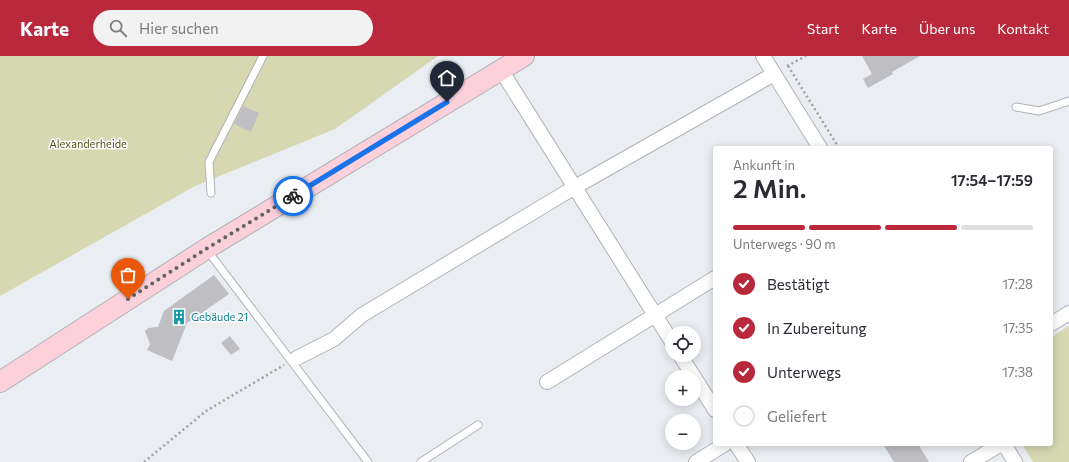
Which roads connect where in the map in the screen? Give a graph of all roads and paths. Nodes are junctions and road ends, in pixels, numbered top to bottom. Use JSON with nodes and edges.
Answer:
{"nodes":[{"id":1,"x":263,"y":56,"type":"edge"},
{"id":2,"x":524,"y":56,"type":"edge"},
{"id":3,"x":763,"y":56,"type":"edge"},
{"id":4,"x":806,"y":56,"type":"edge"},
{"id":5,"x":788,"y":66,"type":"junction"},
{"id":6,"x":501,"y":70,"type":"junction"},
{"id":7,"x":774,"y":74,"type":"junction"},
{"id":8,"x":1069,"y":101,"type":"edge"},
{"id":9,"x":1016,"y":107,"type":"dead end"},
{"id":10,"x":819,"y":146,"type":"edge"},
{"id":11,"x":838,"y":146,"type":"edge"},
{"id":12,"x":575,"y":187,"type":"junction"},
{"id":13,"x":211,"y":193,"type":"dead end"},
{"id":14,"x":206,"y":249,"type":"junction"},
{"id":15,"x":713,"y":279,"type":"edge"},
{"id":16,"x":1069,"y":313,"type":"edge"},
{"id":17,"x":654,"y":314,"type":"junction"},
{"id":18,"x":1053,"y":323,"type":"edge"},
{"id":19,"x":665,"y":331,"type":"edge"},
{"id":20,"x":297,"y":358,"type":"joint"},
{"id":21,"x":684,"y":362,"type":"edge"},
{"id":22,"x":0,"y":382,"type":"edge"},
{"id":23,"x":547,"y":382,"type":"dead end"},
{"id":24,"x":713,"y":407,"type":"edge"},
{"id":25,"x":478,"y":425,"type":"dead end"},
{"id":26,"x":722,"y":446,"type":"edge"},
{"id":27,"x":737,"y":446,"type":"edge"},
{"id":28,"x":999,"y":446,"type":"edge"},
{"id":29,"x":1004,"y":446,"type":"edge"},
{"id":30,"x":144,"y":462,"type":"edge"},
{"id":31,"x":368,"y":462,"type":"edge"},
{"id":32,"x":421,"y":462,"type":"edge"},
{"id":33,"x":696,"y":462,"type":"edge"},
{"id":34,"x":748,"y":462,"type":"edge"},
{"id":35,"x":971,"y":462,"type":"edge"},
{"id":36,"x":1014,"y":462,"type":"edge"}],
"edges":[{"from":1,"to":13,"type":"lane"},
{"from":2,"to":6,"type":"street"},
{"from":3,"to":7,"type":"street"},
{"from":4,"to":5,"type":"path"},
{"from":5,"to":7,"type":"path"},
{"from":5,"to":11,"type":"path"},
{"from":6,"to":12,"type":"street"},
{"from":6,"to":14,"type":"street"},
{"from":7,"to":10,"type":"street"},
{"from":7,"to":12,"type":"street"},
{"from":8,"to":9,"type":"lane"},
{"from":12,"to":17,"type":"street"},
{"from":12,"to":20,"type":"street"},
{"from":14,"to":22,"type":"street"},
{"from":14,"to":31,"type":"lane"},
{"from":15,"to":17,"type":"street"},
{"from":16,"to":18,"type":"street"},
{"from":17,"to":19,"type":"street"},
{"from":17,"to":23,"type":"street"},
{"from":20,"to":30,"type":"path"},
{"from":21,"to":24,"type":"street"},
{"from":25,"to":32,"type":"lane"},
{"from":26,"to":33,"type":"street"},
{"from":27,"to":34,"type":"street"},
{"from":28,"to":35,"type":"street"},
{"from":29,"to":36,"type":"street"}]}
